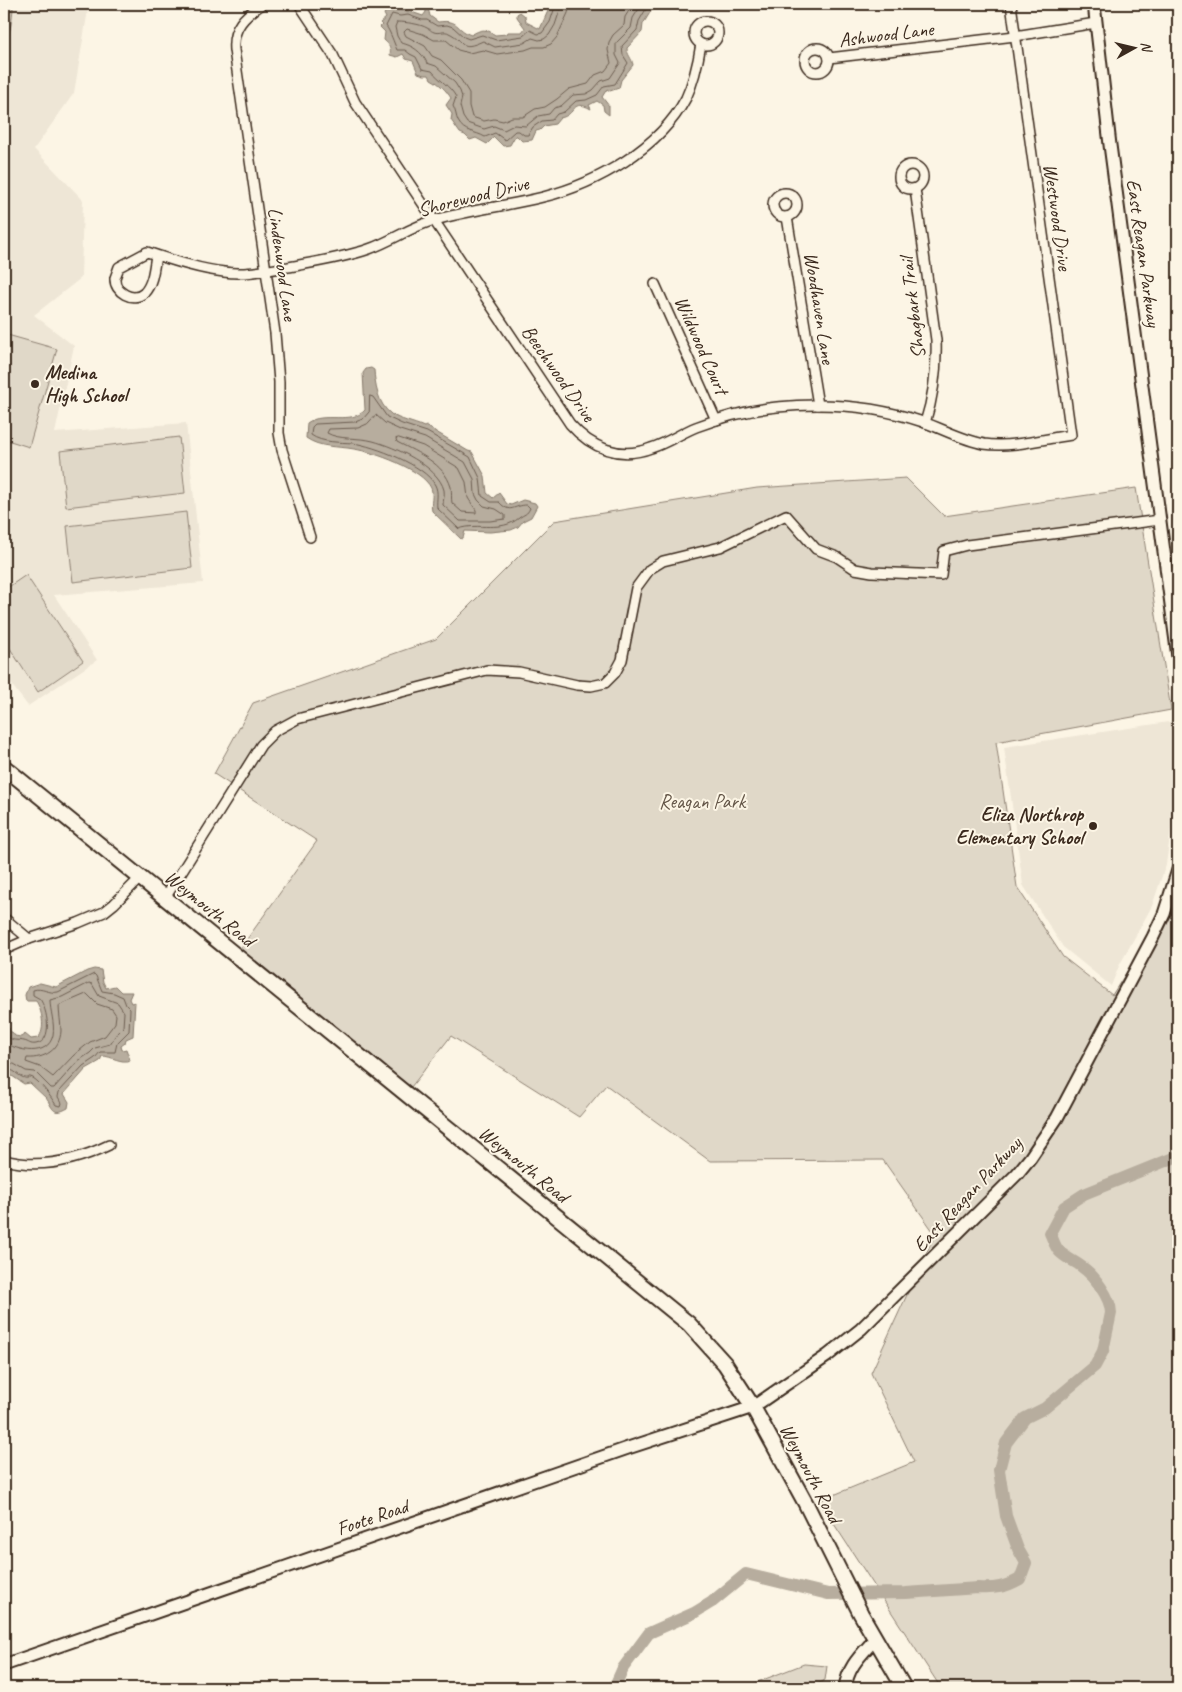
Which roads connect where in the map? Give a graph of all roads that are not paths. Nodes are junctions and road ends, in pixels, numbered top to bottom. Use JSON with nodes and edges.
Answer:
{"nodes":[{"id":1,"x":262,"y":4,"type":"edge"},
{"id":2,"x":298,"y":4,"type":"edge"},
{"id":3,"x":1011,"y":4,"type":"edge"},
{"id":4,"x":1094,"y":4,"type":"edge"},
{"id":5,"x":1096,"y":23,"type":"junction"},
{"id":6,"x":1015,"y":36,"type":"junction"},
{"id":7,"x":701,"y":44,"type":"dead end"},
{"id":8,"x":829,"y":58,"type":"dead end"},
{"id":9,"x":914,"y":189,"type":"dead end"},
{"id":10,"x":787,"y":217,"type":"dead end"},
{"id":11,"x":434,"y":220,"type":"junction"},
{"id":12,"x":156,"y":255,"type":"junction"},
{"id":13,"x":266,"y":270,"type":"junction"},
{"id":14,"x":655,"y":284,"type":"dead end"},
{"id":15,"x":818,"y":405,"type":"junction"},
{"id":16,"x":716,"y":420,"type":"junction"},
{"id":17,"x":925,"y":423,"type":"junction"},
{"id":18,"x":1070,"y":435,"type":"joint"},
{"id":19,"x":1160,"y":520,"type":"junction"},
{"id":20,"x":310,"y":537,"type":"dead end"},
{"id":21,"x":1178,"y":657,"type":"edge"},
{"id":22,"x":4,"y":767,"type":"edge"},
{"id":23,"x":1178,"y":870,"type":"edge"},
{"id":24,"x":140,"y":878,"type":"junction"},
{"id":25,"x":165,"y":898,"type":"junction"},
{"id":26,"x":4,"y":918,"type":"edge"},
{"id":27,"x":29,"y":938,"type":"junction"},
{"id":28,"x":4,"y":950,"type":"edge"},
{"id":29,"x":109,"y":1145,"type":"dead end"},
{"id":30,"x":4,"y":1160,"type":"edge"},
{"id":31,"x":753,"y":1407,"type":"junction"},
{"id":32,"x":875,"y":1639,"type":"junction"},
{"id":33,"x":4,"y":1665,"type":"edge"},
{"id":34,"x":846,"y":1688,"type":"edge"},
{"id":35,"x":904,"y":1688,"type":"edge"}],
"edges":[{"from":1,"to":13,"type":"street","name":"Lindenwood Lane"},
{"from":2,"to":11,"type":"street","name":"Beechwood Drive"},
{"from":3,"to":6,"type":"street","name":"Westwood Drive"},
{"from":4,"to":5,"type":"street","name":"East Reagan Parkway"},
{"from":5,"to":6,"type":"street","name":"Ashwood Lane"},
{"from":5,"to":19,"type":"street","name":"East Reagan Parkway"},
{"from":6,"to":8,"type":"street","name":"Ashwood Lane"},
{"from":6,"to":18,"type":"street","name":"Westwood Drive"},
{"from":7,"to":11,"type":"street","name":"Shorewood Drive"},
{"from":9,"to":17,"type":"street","name":"Shagbark Trail"},
{"from":10,"to":15,"type":"street","name":"Woodhaven Lane"},
{"from":11,"to":13,"type":"street","name":"Shorewood Drive"},
{"from":11,"to":16,"type":"street","name":"Beechwood Drive"},
{"from":12,"to":12,"type":"street","name":"Shorewood Drive"},
{"from":12,"to":13,"type":"street","name":"Shorewood Drive"},
{"from":13,"to":20,"type":"street","name":"Lindenwood Lane"},
{"from":14,"to":16,"type":"street","name":"Wildwood Court"},
{"from":15,"to":16,"type":"street","name":"Beechwood Drive"},
{"from":15,"to":17,"type":"street","name":"Beechwood Drive"},
{"from":17,"to":18,"type":"street","name":"Beechwood Drive"},
{"from":19,"to":21,"type":"street","name":"East Reagan Parkway"},
{"from":19,"to":25,"type":"street"},
{"from":22,"to":24,"type":"main road","name":"Weymouth Road"},
{"from":23,"to":31,"type":"street","name":"East Reagan Parkway"},
{"from":24,"to":25,"type":"main road","name":"Weymouth Road"},
{"from":24,"to":27,"type":"street"},
{"from":25,"to":31,"type":"main road","name":"Weymouth Road"},
{"from":26,"to":27,"type":"street"},
{"from":27,"to":28,"type":"street"},
{"from":29,"to":30,"type":"street"},
{"from":31,"to":32,"type":"main road","name":"Weymouth Road"},
{"from":31,"to":33,"type":"street","name":"Foote Road"},
{"from":32,"to":34,"type":"street"},
{"from":32,"to":35,"type":"main road","name":"Weymouth Road"}]}
